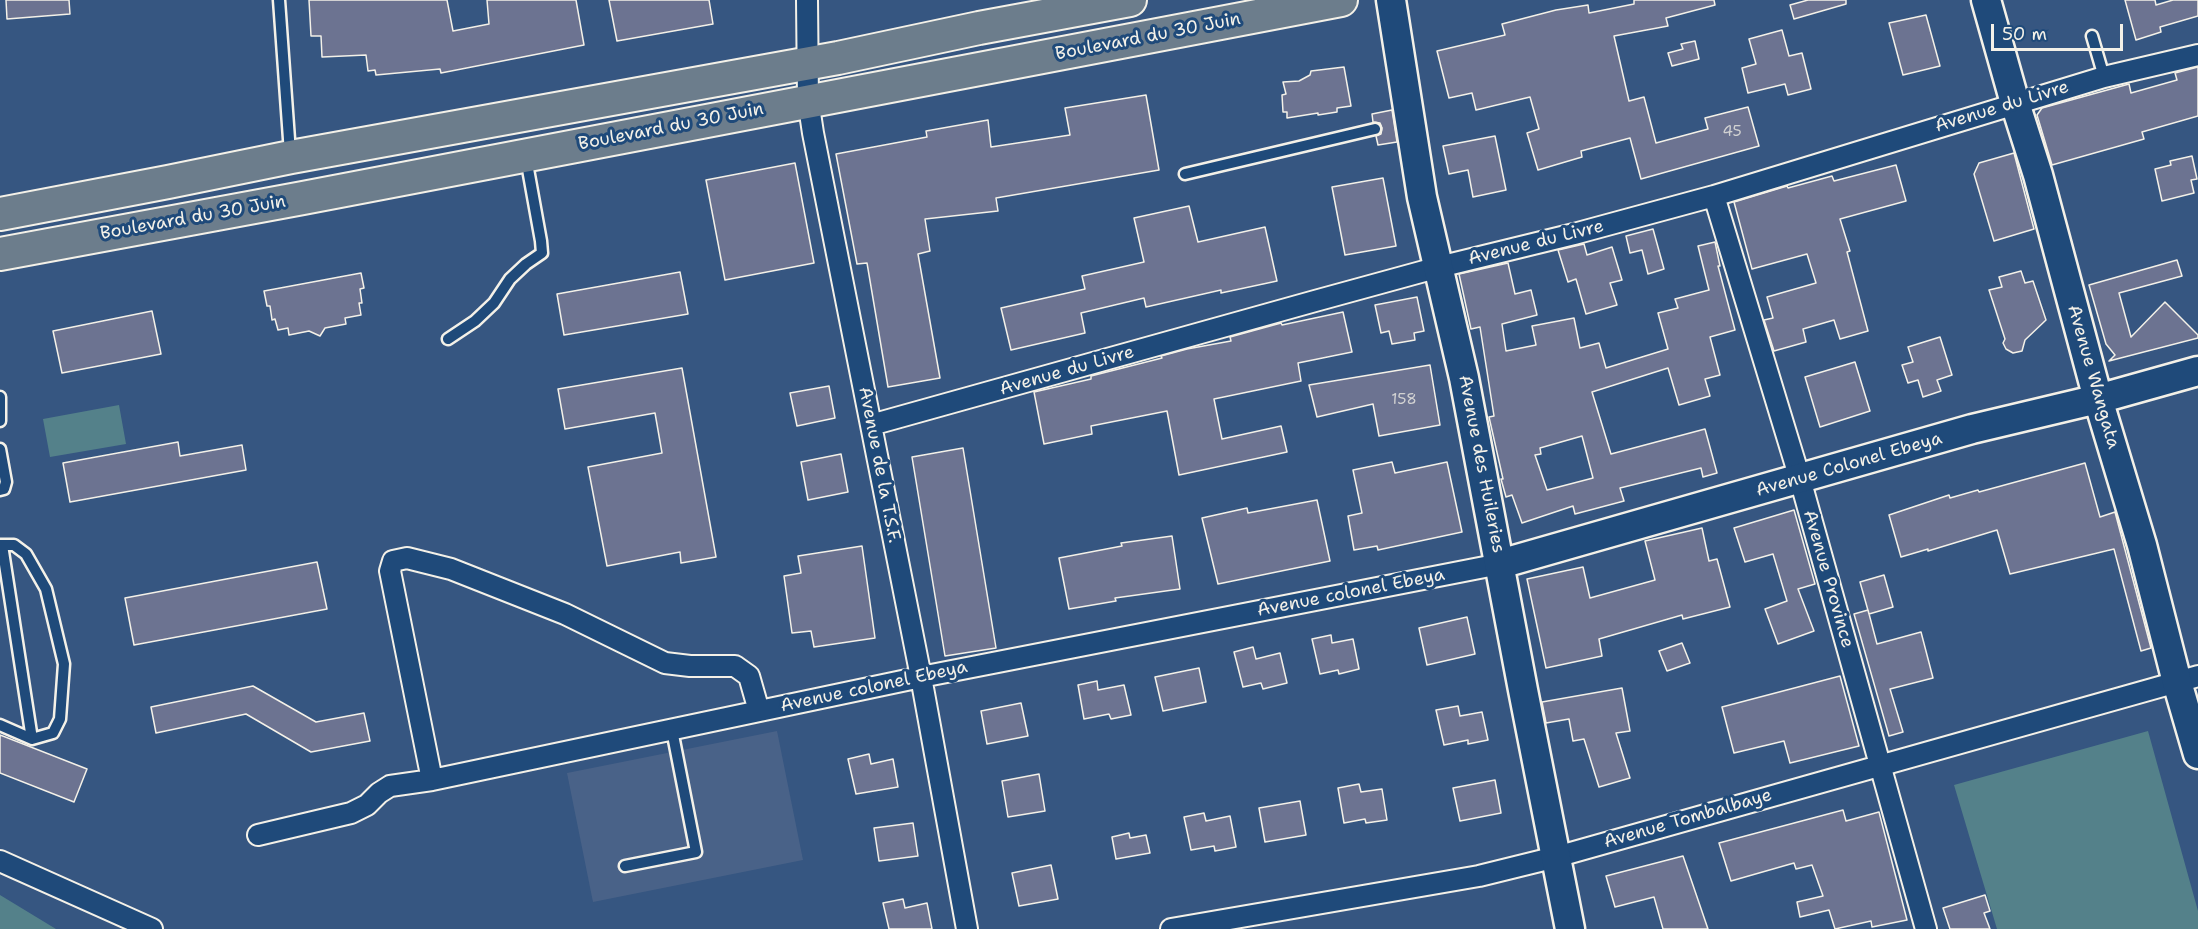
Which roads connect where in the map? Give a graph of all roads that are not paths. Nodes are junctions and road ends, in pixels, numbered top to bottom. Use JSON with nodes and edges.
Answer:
{"nodes":[{"id":1,"x":279,"y":0,"type":"edge"},
{"id":2,"x":807,"y":0,"type":"edge"},
{"id":3,"x":1130,"y":0,"type":"edge"},
{"id":4,"x":1341,"y":0,"type":"edge"},
{"id":5,"x":1391,"y":0,"type":"edge"},
{"id":6,"x":1986,"y":0,"type":"edge"},
{"id":7,"x":2092,"y":36,"type":"dead end"},
{"id":8,"x":2198,"y":55,"type":"edge"},
{"id":9,"x":807,"y":63,"type":"junction"},
{"id":10,"x":2103,"y":77,"type":"junction"},
{"id":11,"x":808,"y":100,"type":"junction"},
{"id":12,"x":2015,"y":103,"type":"junction"},
{"id":13,"x":1375,"y":129,"type":"dead end"},
{"id":14,"x":525,"y":155,"type":"junction"},
{"id":15,"x":291,"y":157,"type":"junction"},
{"id":16,"x":1185,"y":174,"type":"dead end"},
{"id":17,"x":1714,"y":196,"type":"junction"},
{"id":18,"x":0,"y":213,"type":"edge"},
{"id":19,"x":0,"y":254,"type":"edge"},
{"id":20,"x":1439,"y":267,"type":"junction"},
{"id":21,"x":448,"y":339,"type":"dead end"},
{"id":22,"x":2198,"y":371,"type":"edge"},
{"id":23,"x":0,"y":397,"type":"edge"},
{"id":24,"x":2098,"y":399,"type":"junction"},
{"id":25,"x":0,"y":422,"type":"edge"},
{"id":26,"x":871,"y":425,"type":"junction"},
{"id":27,"x":0,"y":450,"type":"edge"},
{"id":28,"x":1800,"y":479,"type":"junction"},
{"id":29,"x":0,"y":490,"type":"edge"},
{"id":30,"x":1,"y":545,"type":"edge"},
{"id":31,"x":1500,"y":564,"type":"junction"},
{"id":32,"x":921,"y":677,"type":"junction"},
{"id":33,"x":2187,"y":679,"type":"edge"},
{"id":34,"x":759,"y":711,"type":"junction"},
{"id":35,"x":0,"y":725,"type":"edge"},
{"id":36,"x":672,"y":730,"type":"junction"},
{"id":37,"x":32,"y":739,"type":"junction"},
{"id":38,"x":2198,"y":754,"type":"edge"},
{"id":39,"x":1881,"y":765,"type":"junction"},
{"id":40,"x":432,"y":780,"type":"junction"},
{"id":41,"x":258,"y":835,"type":"dead end"},
{"id":42,"x":1556,"y":857,"type":"junction"},
{"id":43,"x":0,"y":861,"type":"edge"},
{"id":44,"x":625,"y":866,"type":"dead end"},
{"id":45,"x":152,"y":929,"type":"edge"},
{"id":46,"x":967,"y":929,"type":"edge"},
{"id":47,"x":1171,"y":929,"type":"edge"},
{"id":48,"x":1570,"y":929,"type":"edge"},
{"id":49,"x":1926,"y":929,"type":"edge"}],
"edges":[{"from":1,"to":15,"type":"lane"},
{"from":2,"to":9,"type":"street","name":"Avenue de la T.S.F."},
{"from":3,"to":9,"type":"main road","name":"Boulevard du 30 Juin"},
{"from":4,"to":11,"type":"main road","name":"Boulevard du 30 Juin"},
{"from":5,"to":20,"type":"street","name":"Avenue des Huileries"},
{"from":6,"to":12,"type":"street","name":"Avenue Wangata"},
{"from":7,"to":10,"type":"lane"},
{"from":8,"to":10,"type":"street","name":"Avenue du Livre"},
{"from":9,"to":11,"type":"street","name":"Avenue de la T.S.F."},
{"from":9,"to":15,"type":"main road","name":"Boulevard du 30 Juin"},
{"from":10,"to":12,"type":"street","name":"Avenue du Livre"},
{"from":11,"to":14,"type":"main road","name":"Boulevard du 30 Juin"},
{"from":11,"to":26,"type":"street","name":"Avenue de la T.S.F."},
{"from":12,"to":17,"type":"street","name":"Avenue du Livre"},
{"from":12,"to":24,"type":"street","name":"Avenue Wangata"},
{"from":13,"to":16,"type":"lane"},
{"from":14,"to":19,"type":"main road","name":"Boulevard du 30 Juin"},
{"from":14,"to":21,"type":"lane"},
{"from":15,"to":18,"type":"main road","name":"Boulevard du 30 Juin"},
{"from":17,"to":20,"type":"street","name":"Avenue du Livre"},
{"from":17,"to":28,"type":"street","name":"Avenue Province"},
{"from":20,"to":26,"type":"street","name":"Avenue du Livre"},
{"from":20,"to":31,"type":"street","name":"Avenue des Huileries"},
{"from":22,"to":24,"type":"street","name":"Avenue Colonel Ebeya"},
{"from":23,"to":25,"type":"lane"},
{"from":24,"to":28,"type":"street","name":"Avenue Colonel Ebeya"},
{"from":24,"to":33,"type":"street","name":"Avenue Wangata"},
{"from":26,"to":32,"type":"street","name":"Avenue de la T.S.F."},
{"from":27,"to":29,"type":"lane"},
{"from":28,"to":31,"type":"street","name":"Avenue Colonel Ebeya"},
{"from":28,"to":39,"type":"street","name":"Avenue Province"},
{"from":30,"to":37,"type":"lane"},
{"from":30,"to":37,"type":"lane"},
{"from":31,"to":32,"type":"street","name":"Avenue colonel Ebeya"},
{"from":31,"to":42,"type":"street","name":"Avenue des Huileries"},
{"from":32,"to":34,"type":"street","name":"Avenue colonel Ebeya"},
{"from":32,"to":46,"type":"street","name":"Avenue de la T.S.F."},
{"from":33,"to":38,"type":"street","name":"Avenue Wangata"},
{"from":33,"to":39,"type":"street","name":"Avenue Tombalbaye"},
{"from":34,"to":36,"type":"street","name":"Avenue colonel Ebeya"},
{"from":34,"to":40,"type":"street"},
{"from":35,"to":37,"type":"lane"},
{"from":36,"to":40,"type":"street","name":"Avenue colonel Ebeya"},
{"from":36,"to":44,"type":"lane"},
{"from":39,"to":42,"type":"street","name":"Avenue Tombalbaye"},
{"from":39,"to":49,"type":"street","name":"Avenue Province"},
{"from":40,"to":41,"type":"street","name":"Avenue colonel Ebeya"},
{"from":42,"to":47,"type":"street","name":"Avenue Tombalbaye"},
{"from":42,"to":48,"type":"street","name":"Avenue des Huileries"},
{"from":43,"to":45,"type":"street"}]}
